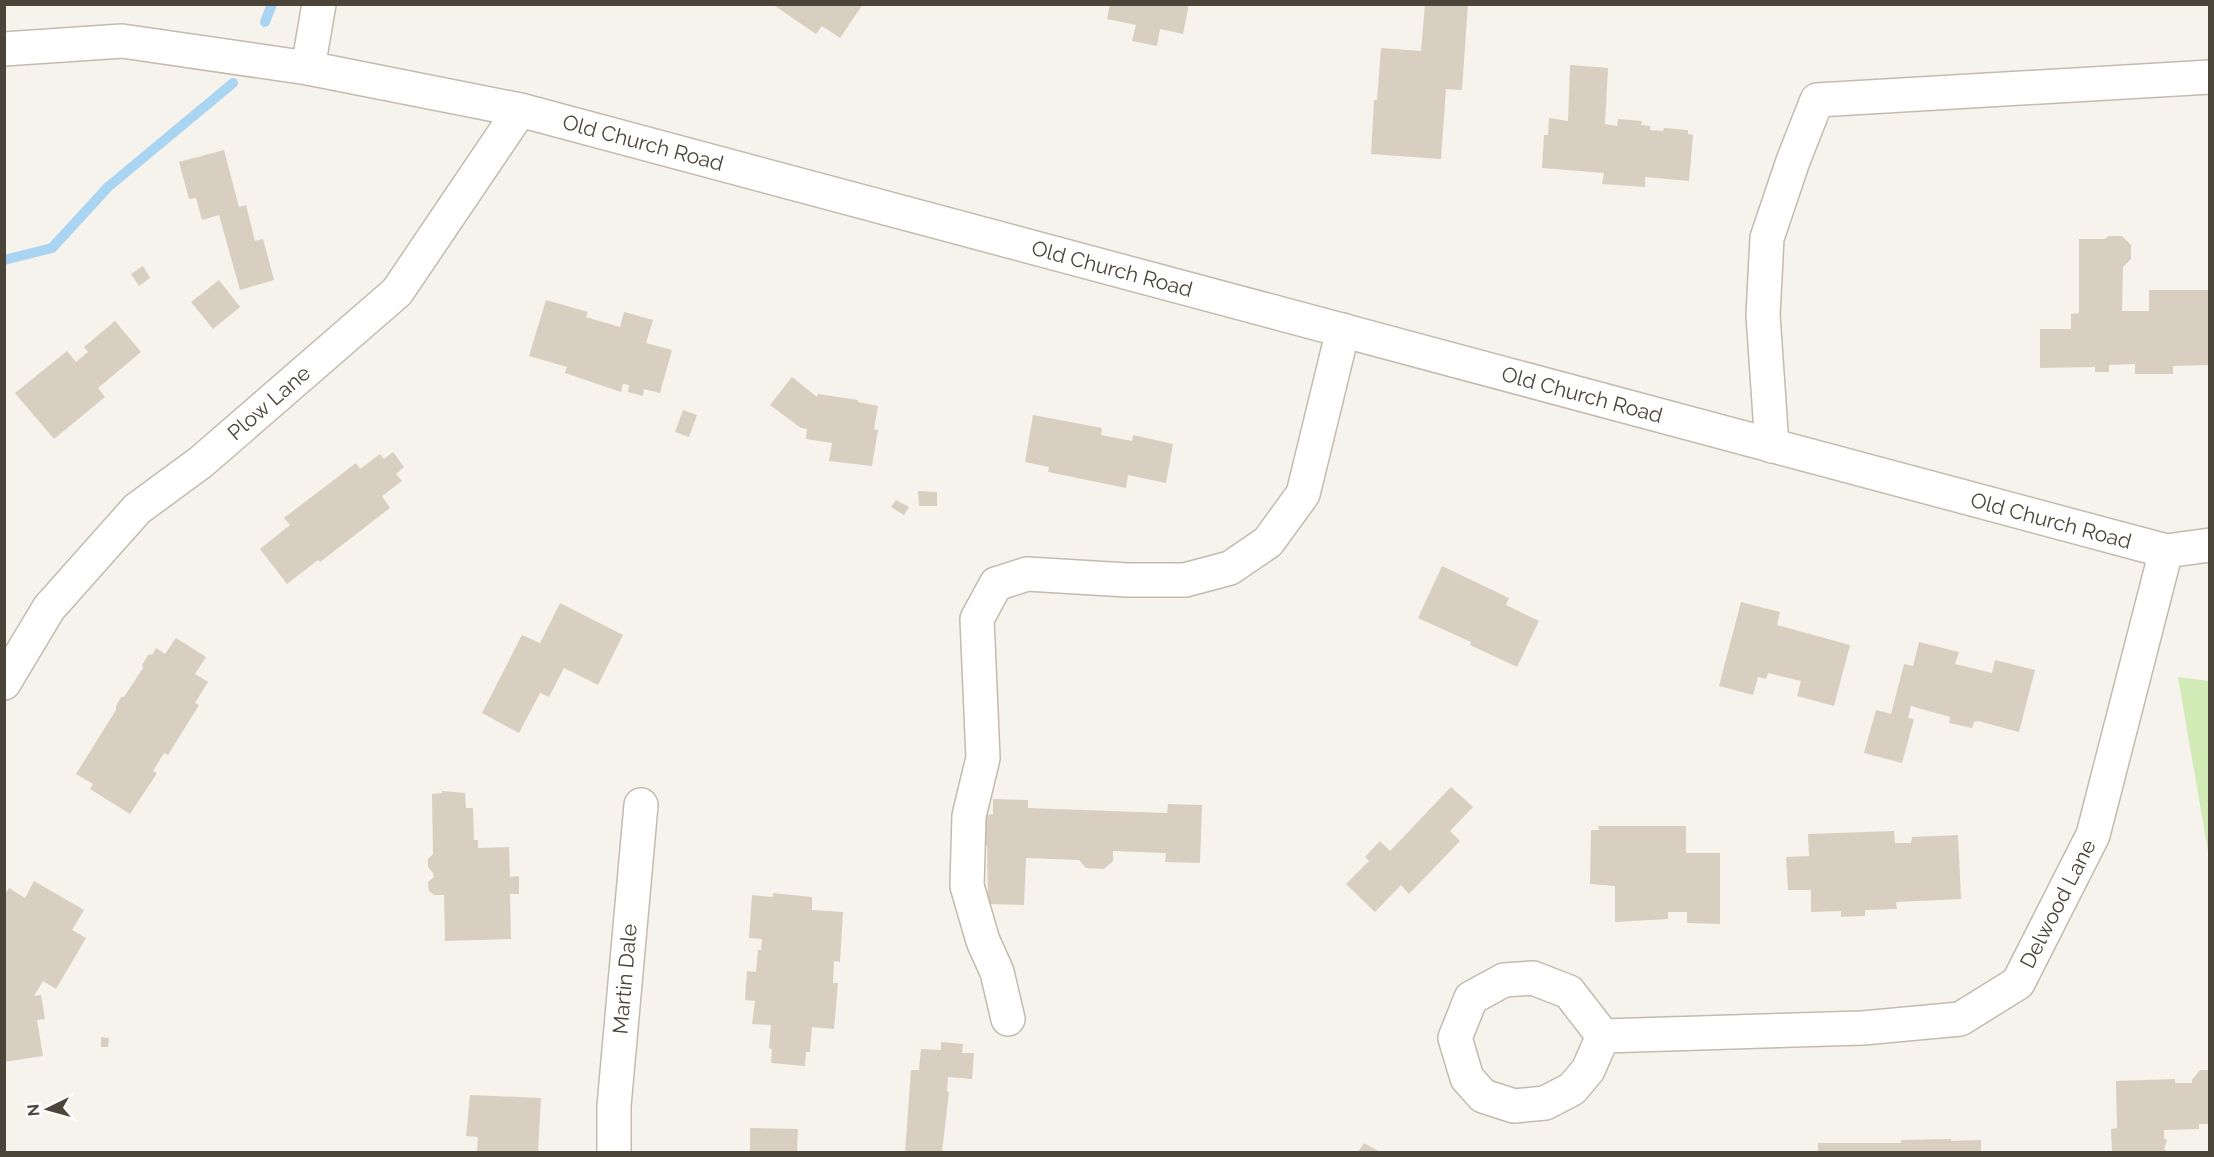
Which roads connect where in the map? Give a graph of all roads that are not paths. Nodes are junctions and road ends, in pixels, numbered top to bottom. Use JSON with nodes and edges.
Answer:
{"nodes":[{"id":1,"x":320,"y":4,"type":"edge"},
{"id":2,"x":4,"y":49,"type":"edge"},
{"id":3,"x":308,"y":68,"type":"junction"},
{"id":4,"x":2210,"y":77,"type":"edge"},
{"id":5,"x":520,"y":110,"type":"junction"},
{"id":6,"x":1343,"y":330,"type":"junction"},
{"id":7,"x":1772,"y":446,"type":"junction"},
{"id":8,"x":2210,"y":545,"type":"edge"},
{"id":9,"x":2166,"y":551,"type":"junction"},
{"id":10,"x":4,"y":683,"type":"edge"},
{"id":11,"x":641,"y":805,"type":"dead end"},
{"id":12,"x":1008,"y":1019,"type":"dead end"},
{"id":13,"x":1603,"y":1036,"type":"junction"},
{"id":14,"x":614,"y":1152,"type":"edge"}],
"edges":[{"from":1,"to":3,"type":"street"},
{"from":2,"to":3,"type":"street","name":"Old Church Road"},
{"from":3,"to":5,"type":"street","name":"Old Church Road"},
{"from":4,"to":7,"type":"street"},
{"from":5,"to":6,"type":"street","name":"Old Church Road"},
{"from":5,"to":10,"type":"street","name":"Plow Lane"},
{"from":6,"to":7,"type":"street","name":"Old Church Road"},
{"from":6,"to":12,"type":"street"},
{"from":7,"to":9,"type":"street","name":"Old Church Road"},
{"from":8,"to":9,"type":"street","name":"Old Church Road"},
{"from":9,"to":13,"type":"street","name":"Delwood Lane"},
{"from":11,"to":14,"type":"street","name":"Martin Dale"},
{"from":13,"to":13,"type":"street"}]}
